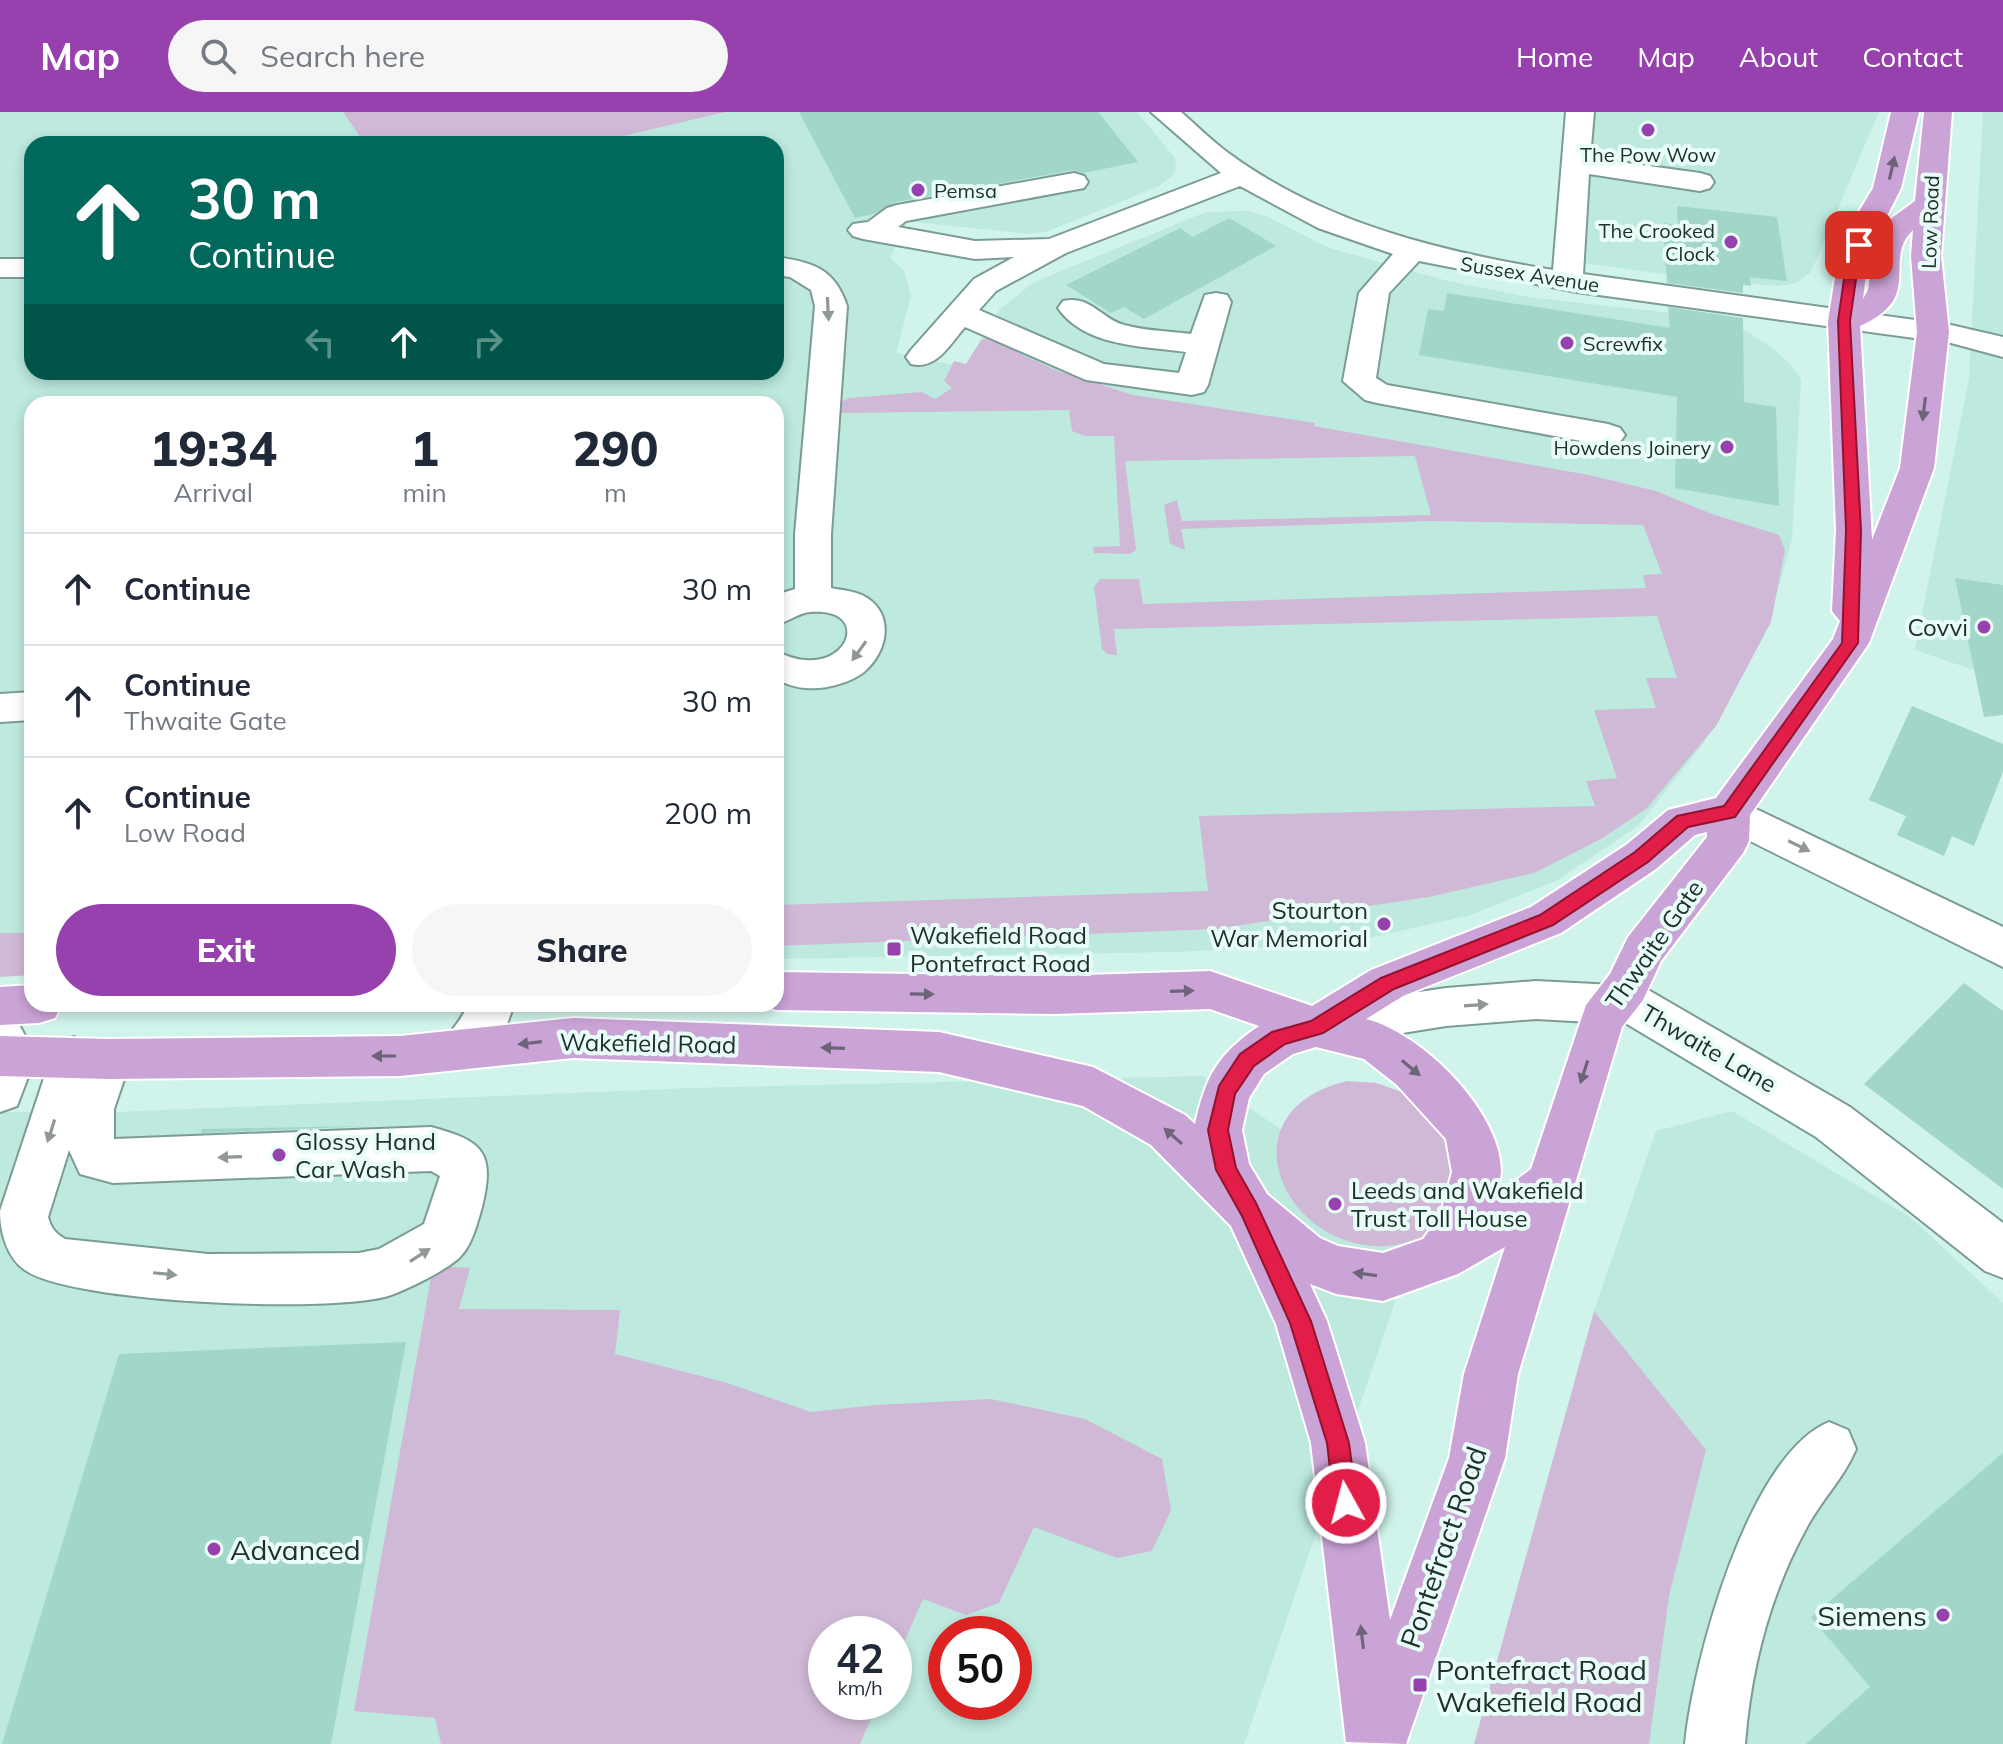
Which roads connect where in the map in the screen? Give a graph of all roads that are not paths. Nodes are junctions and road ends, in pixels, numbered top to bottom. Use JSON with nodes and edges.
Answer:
{"nodes":[{"id":1,"x":1165,"y":112,"type":"edge"},
{"id":2,"x":1580,"y":112,"type":"edge"},
{"id":3,"x":1905,"y":112,"type":"edge"},
{"id":4,"x":1938,"y":112,"type":"edge"},
{"id":5,"x":1576,"y":164,"type":"junction"},
{"id":6,"x":1240,"y":176,"type":"junction"},
{"id":7,"x":1074,"y":182,"type":"dead end"},
{"id":8,"x":1700,"y":182,"type":"dead end"},
{"id":9,"x":1929,"y":200,"type":"junction"},
{"id":10,"x":1055,"y":247,"type":"junction"},
{"id":11,"x":1412,"y":251,"type":"junction"},
{"id":12,"x":784,"y":267,"type":"edge"},
{"id":13,"x":0,"y":268,"type":"edge"},
{"id":14,"x":24,"y":268,"type":"edge"},
{"id":15,"x":1567,"y":281,"type":"junction"},
{"id":16,"x":1216,"y":302,"type":"dead end"},
{"id":17,"x":1074,"y":308,"type":"dead end"},
{"id":18,"x":959,"y":313,"type":"junction"},
{"id":19,"x":1844,"y":321,"type":"junction"},
{"id":20,"x":1933,"y":332,"type":"junction"},
{"id":21,"x":1204,"y":345,"type":"junction"},
{"id":22,"x":2003,"y":347,"type":"edge"},
{"id":23,"x":922,"y":357,"type":"dead end"},
{"id":24,"x":1608,"y":435,"type":"dead end"},
{"id":25,"x":813,"y":598,"type":"junction"},
{"id":26,"x":784,"y":608,"type":"edge"},
{"id":27,"x":1850,"y":643,"type":"junction"},
{"id":28,"x":784,"y":669,"type":"edge"},
{"id":29,"x":24,"y":706,"type":"edge"},
{"id":30,"x":0,"y":708,"type":"edge"},
{"id":31,"x":1729,"y":812,"type":"junction"},
{"id":32,"x":2003,"y":949,"type":"edge"},
{"id":33,"x":784,"y":991,"type":"edge"},
{"id":34,"x":1616,"y":1002,"type":"junction"},
{"id":35,"x":24,"y":1005,"type":"edge"},
{"id":36,"x":0,"y":1006,"type":"edge"},
{"id":37,"x":456,"y":1012,"type":"edge"},
{"id":38,"x":488,"y":1012,"type":"edge"},
{"id":39,"x":1316,"y":1027,"type":"junction"},
{"id":40,"x":462,"y":1051,"type":"junction"},
{"id":41,"x":91,"y":1058,"type":"junction"},
{"id":42,"x":3,"y":1059,"type":"edge"},
{"id":43,"x":1477,"y":1172,"type":"junction"},
{"id":44,"x":1548,"y":1185,"type":"junction"},
{"id":45,"x":1249,"y":1210,"type":"junction"},
{"id":46,"x":1494,"y":1227,"type":"junction"},
{"id":47,"x":2003,"y":1254,"type":"edge"},
{"id":48,"x":1440,"y":1257,"type":"junction"},
{"id":49,"x":1513,"y":1303,"type":"junction"},
{"id":50,"x":1829,"y":1449,"type":"dead end"},
{"id":51,"x":1375,"y":1743,"type":"edge"},
{"id":52,"x":1715,"y":1744,"type":"edge"}],
"edges":[{"from":1,"to":6,"type":"street","name":"Sussex Avenue"},
{"from":2,"to":5,"type":"street"},
{"from":19,"to":3,"type":"main road","name":"Low Road","one_way":true},
{"from":4,"to":9,"type":"main road","name":"Low Road"},
{"from":5,"to":8,"type":"street"},
{"from":5,"to":15,"type":"street"},
{"from":6,"to":10,"type":"street"},
{"from":6,"to":11,"type":"street","name":"Sussex Avenue"},
{"from":7,"to":10,"type":"street"},
{"from":9,"to":19,"type":"main road"},
{"from":9,"to":20,"type":"main road","name":"Low Road"},
{"from":10,"to":18,"type":"street"},
{"from":11,"to":15,"type":"street","name":"Sussex Avenue"},
{"from":11,"to":24,"type":"street"},
{"from":12,"to":25,"type":"street","one_way":true},
{"from":13,"to":14,"type":"street"},
{"from":15,"to":19,"type":"street","name":"Sussex Avenue"},
{"from":16,"to":21,"type":"street"},
{"from":17,"to":21,"type":"street"},
{"from":18,"to":21,"type":"street"},
{"from":18,"to":23,"type":"street"},
{"from":19,"to":20,"type":"street","name":"Sussex Avenue"},
{"from":19,"to":27,"type":"main road"},
{"from":20,"to":22,"type":"street","name":"Sussex Avenue"},
{"from":20,"to":27,"type":"main road","name":"Thwaite Gate","one_way":true},
{"from":25,"to":26,"type":"street"},
{"from":25,"to":28,"type":"street","one_way":true},
{"from":27,"to":31,"type":"main road","name":"Thwaite Gate"},
{"from":29,"to":30,"type":"street"},
{"from":31,"to":32,"type":"street","one_way":true},
{"from":31,"to":34,"type":"main road","name":"Thwaite Gate"},
{"from":31,"to":39,"type":"main road"},
{"from":33,"to":39,"type":"main road","one_way":true},
{"from":39,"to":34,"type":"street","name":"Thwaite Lane","one_way":true},
{"from":34,"to":44,"type":"main road","name":"Thwaite Gate","one_way":true},
{"from":34,"to":47,"type":"street","name":"Thwaite Lane"},
{"from":35,"to":36,"type":"main road"},
{"from":37,"to":40,"type":"street"},
{"from":38,"to":40,"type":"street"},
{"from":39,"to":43,"type":"main road","one_way":true},
{"from":39,"to":45,"type":"main road"},
{"from":40,"to":41,"type":"main road","name":"Wakefield Road","one_way":true},
{"from":45,"to":40,"type":"main road","name":"Wakefield Road","one_way":true},
{"from":41,"to":41,"type":"street","one_way":true},
{"from":41,"to":42,"type":"main road","name":"Wakefield Road"},
{"from":43,"to":46,"type":"main road"},
{"from":43,"to":48,"type":"main road"},
{"from":44,"to":46,"type":"main road"},
{"from":44,"to":49,"type":"main road","name":"Pontefract Road"},
{"from":48,"to":45,"type":"main road","one_way":true},
{"from":51,"to":45,"type":"main road","name":"Pontefract Road","one_way":true},
{"from":46,"to":48,"type":"main road"},
{"from":46,"to":49,"type":"main road"},
{"from":49,"to":51,"type":"main road","name":"Pontefract Road"},
{"from":50,"to":52,"type":"street"}]}
